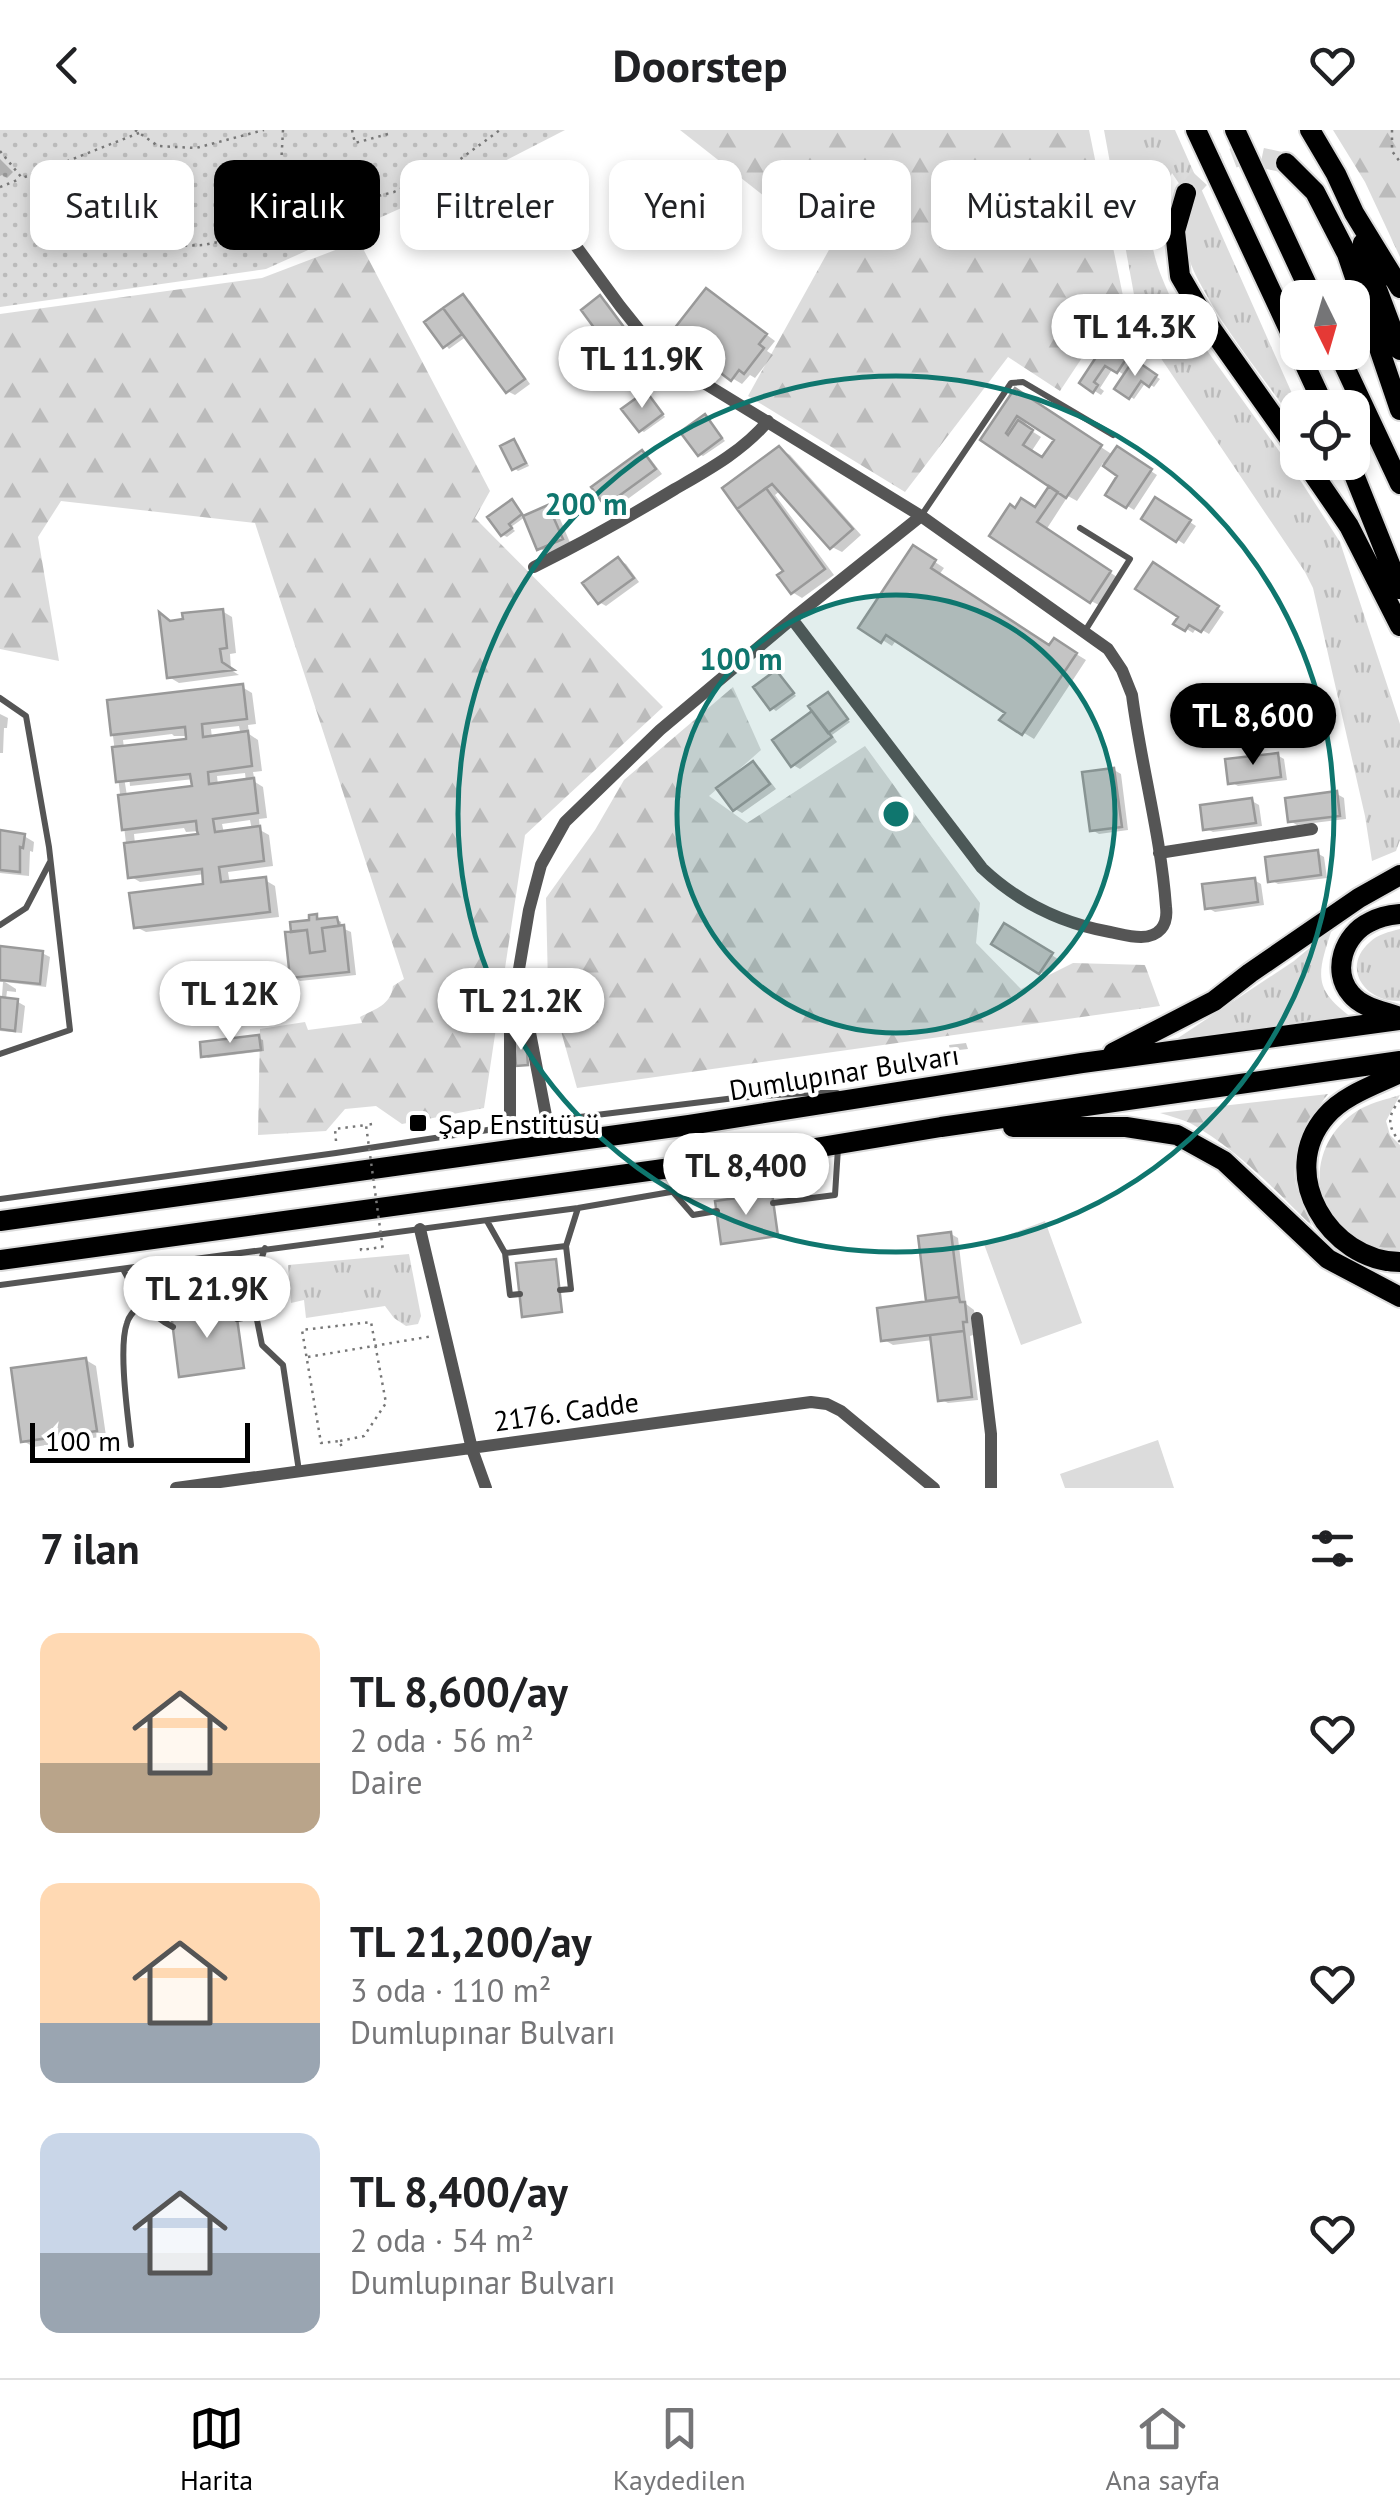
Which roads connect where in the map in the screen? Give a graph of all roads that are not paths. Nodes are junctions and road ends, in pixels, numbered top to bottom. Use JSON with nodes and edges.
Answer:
{"nodes":[{"id":1,"x":1196,"y":130,"type":"edge"},
{"id":2,"x":1235,"y":130,"type":"edge"},
{"id":3,"x":1310,"y":130,"type":"edge"},
{"id":4,"x":1286,"y":162,"type":"tunnel mouth"},
{"id":5,"x":1186,"y":194,"type":"tunnel mouth"},
{"id":6,"x":1354,"y":213,"type":"junction"},
{"id":7,"x":579,"y":250,"type":"edge"},
{"id":8,"x":1304,"y":280,"type":"edge"},
{"id":9,"x":1400,"y":288,"type":"edge"},
{"id":10,"x":1280,"y":312,"type":"edge"},
{"id":11,"x":1400,"y":350,"type":"edge"},
{"id":12,"x":1346,"y":370,"type":"edge"},
{"id":13,"x":1400,"y":410,"type":"edge"},
{"id":14,"x":768,"y":421,"type":"junction"},
{"id":15,"x":1280,"y":426,"type":"edge"},
{"id":16,"x":1112,"y":435,"type":"dead end"},
{"id":17,"x":1318,"y":480,"type":"edge"},
{"id":18,"x":1356,"y":480,"type":"edge"},
{"id":19,"x":1400,"y":484,"type":"edge"},
{"id":20,"x":921,"y":516,"type":"junction"},
{"id":21,"x":1080,"y":528,"type":"dead end"},
{"id":22,"x":534,"y":567,"type":"dead end"},
{"id":23,"x":1400,"y":589,"type":"edge"},
{"id":24,"x":792,"y":620,"type":"junction"},
{"id":25,"x":1400,"y":626,"type":"edge"},
{"id":26,"x":1084,"y":632,"type":"junction"},
{"id":27,"x":0,"y":698,"type":"edge"},
{"id":28,"x":1312,"y":830,"type":"dead end"},
{"id":29,"x":1159,"y":853,"type":"junction"},
{"id":30,"x":50,"y":861,"type":"junction"},
{"id":31,"x":1400,"y":875,"type":"edge"},
{"id":32,"x":1400,"y":914,"type":"edge"},
{"id":33,"x":0,"y":925,"type":"edge"},
{"id":34,"x":519,"y":978,"type":"junction"},
{"id":35,"x":1400,"y":1018,"type":"edge"},
{"id":36,"x":0,"y":1054,"type":"edge"},
{"id":37,"x":1096,"y":1061,"type":"junction"},
{"id":38,"x":1400,"y":1061,"type":"edge"},
{"id":39,"x":1400,"y":1073,"type":"edge"},
{"id":40,"x":893,"y":1094,"type":"junction"},
{"id":41,"x":547,"y":1120,"type":"junction"},
{"id":42,"x":510,"y":1126,"type":"junction"},
{"id":43,"x":941,"y":1127,"type":"junction"},
{"id":44,"x":838,"y":1144,"type":"junction"},
{"id":45,"x":809,"y":1148,"type":"junction"},
{"id":46,"x":672,"y":1191,"type":"junction"},
{"id":47,"x":0,"y":1200,"type":"edge"},
{"id":48,"x":774,"y":1203,"type":"dead end"},
{"id":49,"x":578,"y":1208,"type":"junction"},
{"id":50,"x":717,"y":1212,"type":"dead end"},
{"id":51,"x":0,"y":1220,"type":"edge"},
{"id":52,"x":487,"y":1220,"type":"junction"},
{"id":53,"x":420,"y":1229,"type":"junction"},
{"id":54,"x":566,"y":1246,"type":"junction"},
{"id":55,"x":265,"y":1248,"type":"junction"},
{"id":56,"x":505,"y":1253,"type":"junction"},
{"id":57,"x":0,"y":1260,"type":"edge"},
{"id":58,"x":1400,"y":1262,"type":"edge"},
{"id":59,"x":124,"y":1269,"type":"junction"},
{"id":60,"x":0,"y":1285,"type":"edge"},
{"id":61,"x":251,"y":1290,"type":"junction"},
{"id":62,"x":560,"y":1290,"type":"dead end"},
{"id":63,"x":520,"y":1294,"type":"dead end"},
{"id":64,"x":1400,"y":1297,"type":"edge"},
{"id":65,"x":142,"y":1304,"type":"junction"},
{"id":66,"x":256,"y":1316,"type":"junction"},
{"id":67,"x":977,"y":1318,"type":"dead end"},
{"id":68,"x":237,"y":1319,"type":"dead end"},
{"id":69,"x":172,"y":1327,"type":"dead end"},
{"id":70,"x":131,"y":1444,"type":"dead end"},
{"id":71,"x":472,"y":1449,"type":"junction"},
{"id":72,"x":299,"y":1472,"type":"junction"},
{"id":73,"x":176,"y":1488,"type":"edge"},
{"id":74,"x":486,"y":1488,"type":"edge"},
{"id":75,"x":934,"y":1488,"type":"edge"},
{"id":76,"x":992,"y":1488,"type":"edge"}],
"edges":[{"from":1,"to":10,"type":"main road"},
{"from":2,"to":8,"type":"main road"},
{"from":3,"to":6,"type":"main road"},
{"from":4,"to":13,"type":"main road"},
{"from":5,"to":15,"type":"main road"},
{"from":6,"to":9,"type":"main road"},
{"from":6,"to":11,"type":"main road"},
{"from":7,"to":14,"type":"street"},
{"from":12,"to":19,"type":"main road"},
{"from":14,"to":20,"type":"street"},
{"from":14,"to":22,"type":"street"},
{"from":16,"to":20,"type":"lane"},
{"from":17,"to":25,"type":"main road"},
{"from":18,"to":23,"type":"main road"},
{"from":20,"to":24,"type":"street"},
{"from":20,"to":26,"type":"street"},
{"from":21,"to":26,"type":"lane"},
{"from":24,"to":29,"type":"street"},
{"from":24,"to":34,"type":"street"},
{"from":26,"to":29,"type":"street"},
{"from":27,"to":30,"type":"lane"},
{"from":28,"to":29,"type":"street"},
{"from":30,"to":33,"type":"lane"},
{"from":30,"to":36,"type":"lane"},
{"from":31,"to":37,"type":"main road"},
{"from":32,"to":35,"type":"main road"},
{"from":34,"to":41,"type":"street"},
{"from":34,"to":42,"type":"street"},
{"from":35,"to":37,"type":"main road","name":"Dumlupınar Bulvarı"},
{"from":37,"to":40,"type":"main road","name":"Dumlupınar Bulvarı"},
{"from":38,"to":43,"type":"main road"},
{"from":39,"to":58,"type":"main road"},
{"from":40,"to":41,"type":"lane"},
{"from":40,"to":51,"type":"main road","name":"Dumlupınar Bulvarı"},
{"from":41,"to":42,"type":"lane"},
{"from":42,"to":47,"type":"lane"},
{"from":43,"to":44,"type":"main road"},
{"from":43,"to":64,"type":"main road"},
{"from":44,"to":45,"type":"main road"},
{"from":44,"to":48,"type":"lane"},
{"from":45,"to":46,"type":"lane"},
{"from":45,"to":57,"type":"main road"},
{"from":46,"to":49,"type":"lane"},
{"from":46,"to":50,"type":"lane"},
{"from":49,"to":52,"type":"lane"},
{"from":49,"to":54,"type":"lane"},
{"from":52,"to":53,"type":"lane"},
{"from":52,"to":56,"type":"lane"},
{"from":53,"to":55,"type":"lane"},
{"from":53,"to":71,"type":"street"},
{"from":54,"to":56,"type":"lane"},
{"from":54,"to":62,"type":"lane"},
{"from":55,"to":59,"type":"lane"},
{"from":55,"to":61,"type":"lane"},
{"from":56,"to":63,"type":"lane"},
{"from":59,"to":60,"type":"lane"},
{"from":59,"to":65,"type":"lane"},
{"from":61,"to":65,"type":"lane"},
{"from":61,"to":66,"type":"lane"},
{"from":65,"to":69,"type":"lane"},
{"from":65,"to":70,"type":"lane"},
{"from":66,"to":68,"type":"lane"},
{"from":66,"to":72,"type":"lane"},
{"from":67,"to":76,"type":"street"},
{"from":71,"to":72,"type":"street","name":"2176. Cadde"},
{"from":71,"to":74,"type":"street"},
{"from":71,"to":75,"type":"street","name":"2176. Cadde"},
{"from":72,"to":73,"type":"street","name":"2176. Cadde"}]}
